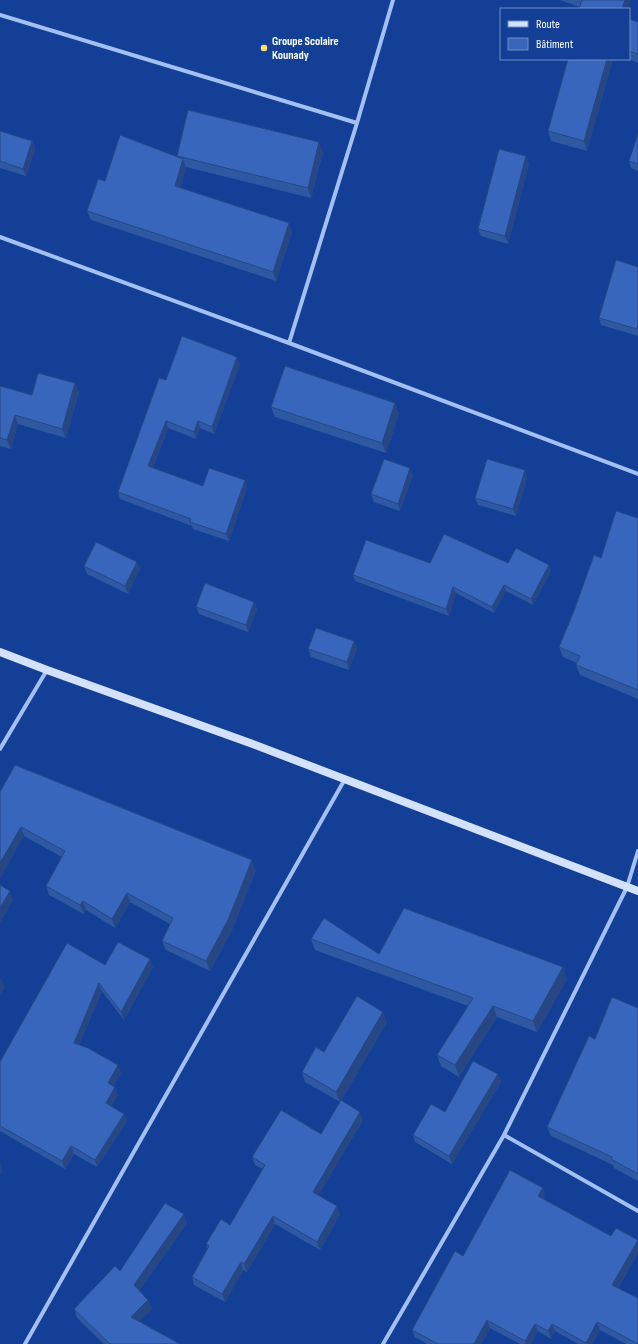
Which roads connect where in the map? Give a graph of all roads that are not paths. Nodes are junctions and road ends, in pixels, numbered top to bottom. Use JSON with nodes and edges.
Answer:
{"nodes":[{"id":1,"x":393,"y":0,"type":"edge"},
{"id":2,"x":0,"y":15,"type":"edge"},
{"id":3,"x":357,"y":123,"type":"junction"},
{"id":4,"x":0,"y":237,"type":"edge"},
{"id":5,"x":289,"y":343,"type":"junction"},
{"id":6,"x":638,"y":474,"type":"edge"},
{"id":7,"x":0,"y":652,"type":"edge"},
{"id":8,"x":47,"y":670,"type":"junction"},
{"id":9,"x":0,"y":749,"type":"edge"},
{"id":10,"x":345,"y":779,"type":"junction"},
{"id":11,"x":638,"y":851,"type":"edge"},
{"id":12,"x":627,"y":887,"type":"junction"},
{"id":13,"x":638,"y":891,"type":"edge"},
{"id":14,"x":504,"y":1135,"type":"junction"},
{"id":15,"x":638,"y":1211,"type":"edge"},
{"id":16,"x":25,"y":1344,"type":"edge"},
{"id":17,"x":383,"y":1344,"type":"edge"}],
"edges":[{"from":1,"to":3,"type":"street"},
{"from":2,"to":3,"type":"street"},
{"from":3,"to":5,"type":"street"},
{"from":4,"to":5,"type":"street"},
{"from":5,"to":6,"type":"street"},
{"from":7,"to":8,"type":"street"},
{"from":8,"to":9,"type":"street"},
{"from":8,"to":10,"type":"street"},
{"from":10,"to":12,"type":"street"},
{"from":10,"to":16,"type":"street"},
{"from":11,"to":12,"type":"street"},
{"from":12,"to":13,"type":"street"},
{"from":12,"to":14,"type":"street"},
{"from":14,"to":15,"type":"street"},
{"from":14,"to":17,"type":"street"}]}
